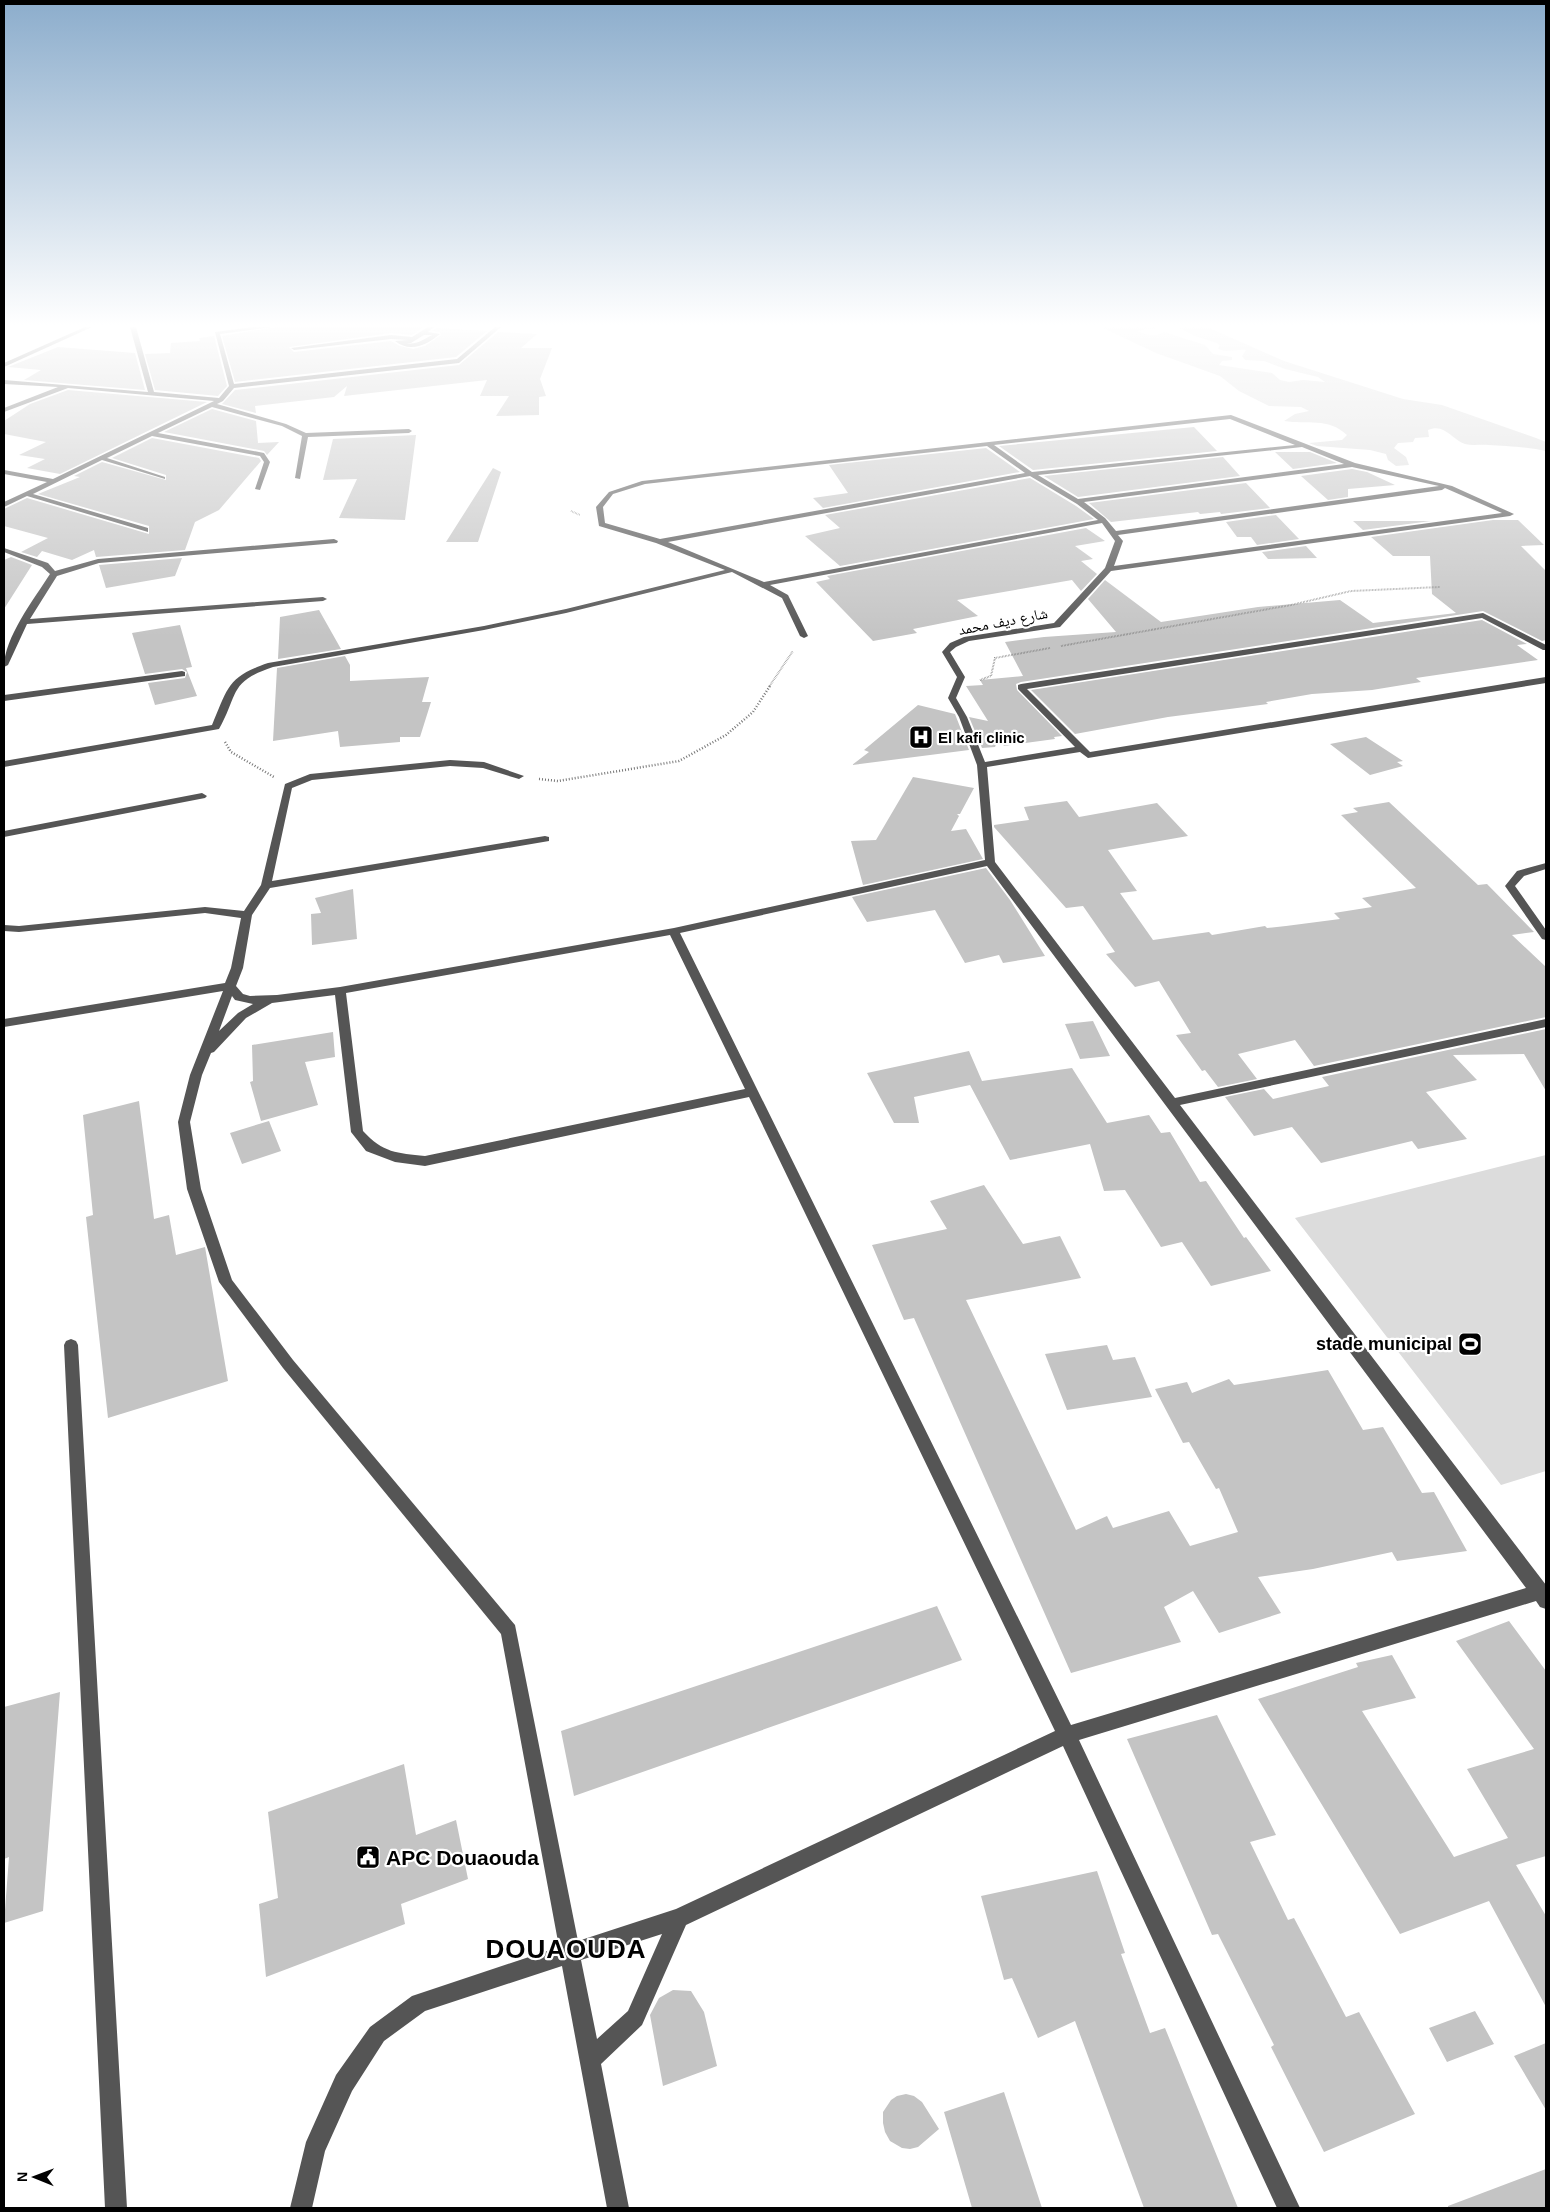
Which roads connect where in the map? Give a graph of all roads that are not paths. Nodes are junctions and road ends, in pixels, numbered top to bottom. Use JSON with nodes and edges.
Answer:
{"nodes":[{"id":1,"x":160,"y":430,"type":"edge"},
{"id":2,"x":296,"y":430,"type":"edge"},
{"id":3,"x":1102,"y":430,"type":"edge"},
{"id":4,"x":1265,"y":430,"type":"edge"},
{"id":5,"x":409,"y":431,"type":"dead end"},
{"id":6,"x":152,"y":434,"type":"junction"},
{"id":7,"x":306,"y":435,"type":"junction"},
{"id":8,"x":987,"y":443,"type":"junction"},
{"id":9,"x":1302,"y":446,"type":"junction"},
{"id":10,"x":101,"y":458,"type":"junction"},
{"id":11,"x":1354,"y":465,"type":"junction"},
{"id":12,"x":4,"y":472,"type":"edge"},
{"id":13,"x":1032,"y":474,"type":"junction"},
{"id":14,"x":162,"y":478,"type":"dead end"},
{"id":15,"x":298,"y":478,"type":"dead end"},
{"id":16,"x":53,"y":482,"type":"junction"},
{"id":17,"x":1450,"y":487,"type":"junction"},
{"id":18,"x":258,"y":489,"type":"dead end"},
{"id":19,"x":27,"y":494,"type":"junction"},
{"id":20,"x":1077,"y":501,"type":"junction"},
{"id":21,"x":4,"y":505,"type":"edge"},
{"id":22,"x":1102,"y":520,"type":"junction"},
{"id":23,"x":145,"y":530,"type":"dead end"},
{"id":24,"x":1115,"y":533,"type":"junction"},
{"id":25,"x":334,"y":541,"type":"dead end"},
{"id":26,"x":659,"y":541,"type":"junction"},
{"id":27,"x":4,"y":550,"type":"edge"},
{"id":28,"x":1109,"y":569,"type":"junction"},
{"id":29,"x":733,"y":570,"type":"junction"},
{"id":30,"x":54,"y":574,"type":"junction"},
{"id":31,"x":763,"y":584,"type":"junction"},
{"id":32,"x":324,"y":599,"type":"dead end"},
{"id":33,"x":24,"y":622,"type":"junction"},
{"id":34,"x":804,"y":636,"type":"road end"},
{"id":35,"x":1546,"y":648,"type":"edge"},
{"id":36,"x":4,"y":665,"type":"edge"},
{"id":37,"x":182,"y":674,"type":"dead end"},
{"id":38,"x":1546,"y":680,"type":"edge"},
{"id":39,"x":4,"y":698,"type":"edge"},
{"id":40,"x":1082,"y":749,"type":"junction"},
{"id":41,"x":4,"y":764,"type":"edge"},
{"id":42,"x":982,"y":765,"type":"junction"},
{"id":43,"x":519,"y":776,"type":"road end"},
{"id":44,"x":202,"y":796,"type":"dead end"},
{"id":45,"x":4,"y":834,"type":"edge"},
{"id":46,"x":545,"y":839,"type":"dead end"},
{"id":47,"x":990,"y":862,"type":"junction"},
{"id":48,"x":1546,"y":866,"type":"edge"},
{"id":49,"x":266,"y":885,"type":"junction"},
{"id":50,"x":247,"y":915,"type":"junction"},
{"id":51,"x":4,"y":928,"type":"edge"},
{"id":52,"x":674,"y":931,"type":"junction"},
{"id":53,"x":1546,"y":937,"type":"edge"},
{"id":54,"x":230,"y":986,"type":"junction"},
{"id":55,"x":340,"y":991,"type":"junction"},
{"id":56,"x":277,"y":999,"type":"junction"},
{"id":57,"x":4,"y":1023,"type":"edge"},
{"id":58,"x":1546,"y":1024,"type":"edge"},
{"id":59,"x":202,"y":1059,"type":"junction"},
{"id":60,"x":752,"y":1092,"type":"junction"},
{"id":61,"x":1172,"y":1103,"type":"junction"},
{"id":62,"x":71,"y":1345,"type":"dead end"},
{"id":63,"x":1545,"y":1592,"type":"edge"},
{"id":64,"x":1067,"y":1735,"type":"junction"},
{"id":65,"x":679,"y":1918,"type":"junction"},
{"id":66,"x":570,"y":1953,"type":"junction"},
{"id":67,"x":589,"y":2061,"type":"junction"},
{"id":68,"x":116,"y":2208,"type":"edge"},
{"id":69,"x":301,"y":2208,"type":"edge"},
{"id":70,"x":618,"y":2208,"type":"edge"},
{"id":71,"x":1289,"y":2208,"type":"edge"}],
"edges":[{"from":1,"to":6,"type":"street"},
{"from":2,"to":7,"type":"street"},
{"from":3,"to":8,"type":"street"},
{"from":4,"to":9,"type":"street"},
{"from":5,"to":7,"type":"street"},
{"from":6,"to":10,"type":"street"},
{"from":6,"to":18,"type":"street"},
{"from":7,"to":15,"type":"street"},
{"from":8,"to":13,"type":"street"},
{"from":8,"to":26,"type":"street"},
{"from":9,"to":11,"type":"street"},
{"from":9,"to":13,"type":"street"},
{"from":10,"to":14,"type":"street"},
{"from":10,"to":16,"type":"street"},
{"from":11,"to":17,"type":"street"},
{"from":11,"to":20,"type":"street"},
{"from":12,"to":16,"type":"street"},
{"from":13,"to":20,"type":"street"},
{"from":13,"to":26,"type":"street"},
{"from":16,"to":19,"type":"street"},
{"from":17,"to":24,"type":"street"},
{"from":17,"to":28,"type":"street"},
{"from":19,"to":21,"type":"street"},
{"from":19,"to":23,"type":"street"},
{"from":20,"to":22,"type":"street"},
{"from":22,"to":24,"type":"street"},
{"from":22,"to":31,"type":"street"},
{"from":24,"to":28,"type":"street","name":"شارع ديف محمد"},
{"from":25,"to":30,"type":"street"},
{"from":26,"to":29,"type":"street"},
{"from":27,"to":30,"type":"street"},
{"from":28,"to":42,"type":"street","name":"شارع ديف محمد"},
{"from":29,"to":31,"type":"street"},
{"from":29,"to":41,"type":"street"},
{"from":30,"to":33,"type":"street"},
{"from":31,"to":34,"type":"street"},
{"from":32,"to":33,"type":"street"},
{"from":33,"to":36,"type":"street"},
{"from":35,"to":40,"type":"street"},
{"from":37,"to":39,"type":"street"},
{"from":38,"to":40,"type":"street"},
{"from":40,"to":42,"type":"street"},
{"from":42,"to":47,"type":"street","name":"شارع ديف محمد"},
{"from":43,"to":49,"type":"street"},
{"from":44,"to":45,"type":"street"},
{"from":46,"to":49,"type":"street"},
{"from":47,"to":52,"type":"street"},
{"from":47,"to":61,"type":"street"},
{"from":48,"to":53,"type":"street"},
{"from":49,"to":50,"type":"street"},
{"from":50,"to":51,"type":"street"},
{"from":50,"to":54,"type":"street"},
{"from":52,"to":55,"type":"street"},
{"from":52,"to":60,"type":"street"},
{"from":54,"to":56,"type":"street"},
{"from":54,"to":57,"type":"street"},
{"from":54,"to":59,"type":"street"},
{"from":55,"to":56,"type":"street"},
{"from":55,"to":60,"type":"street"},
{"from":56,"to":59,"type":"street"},
{"from":58,"to":61,"type":"street"},
{"from":59,"to":66,"type":"street"},
{"from":60,"to":64,"type":"street"},
{"from":61,"to":63,"type":"street"},
{"from":62,"to":68,"type":"street"},
{"from":63,"to":64,"type":"street"},
{"from":64,"to":65,"type":"street"},
{"from":64,"to":71,"type":"street"},
{"from":65,"to":66,"type":"street"},
{"from":65,"to":67,"type":"street"},
{"from":66,"to":67,"type":"street"},
{"from":66,"to":69,"type":"street"},
{"from":67,"to":70,"type":"street"}]}
